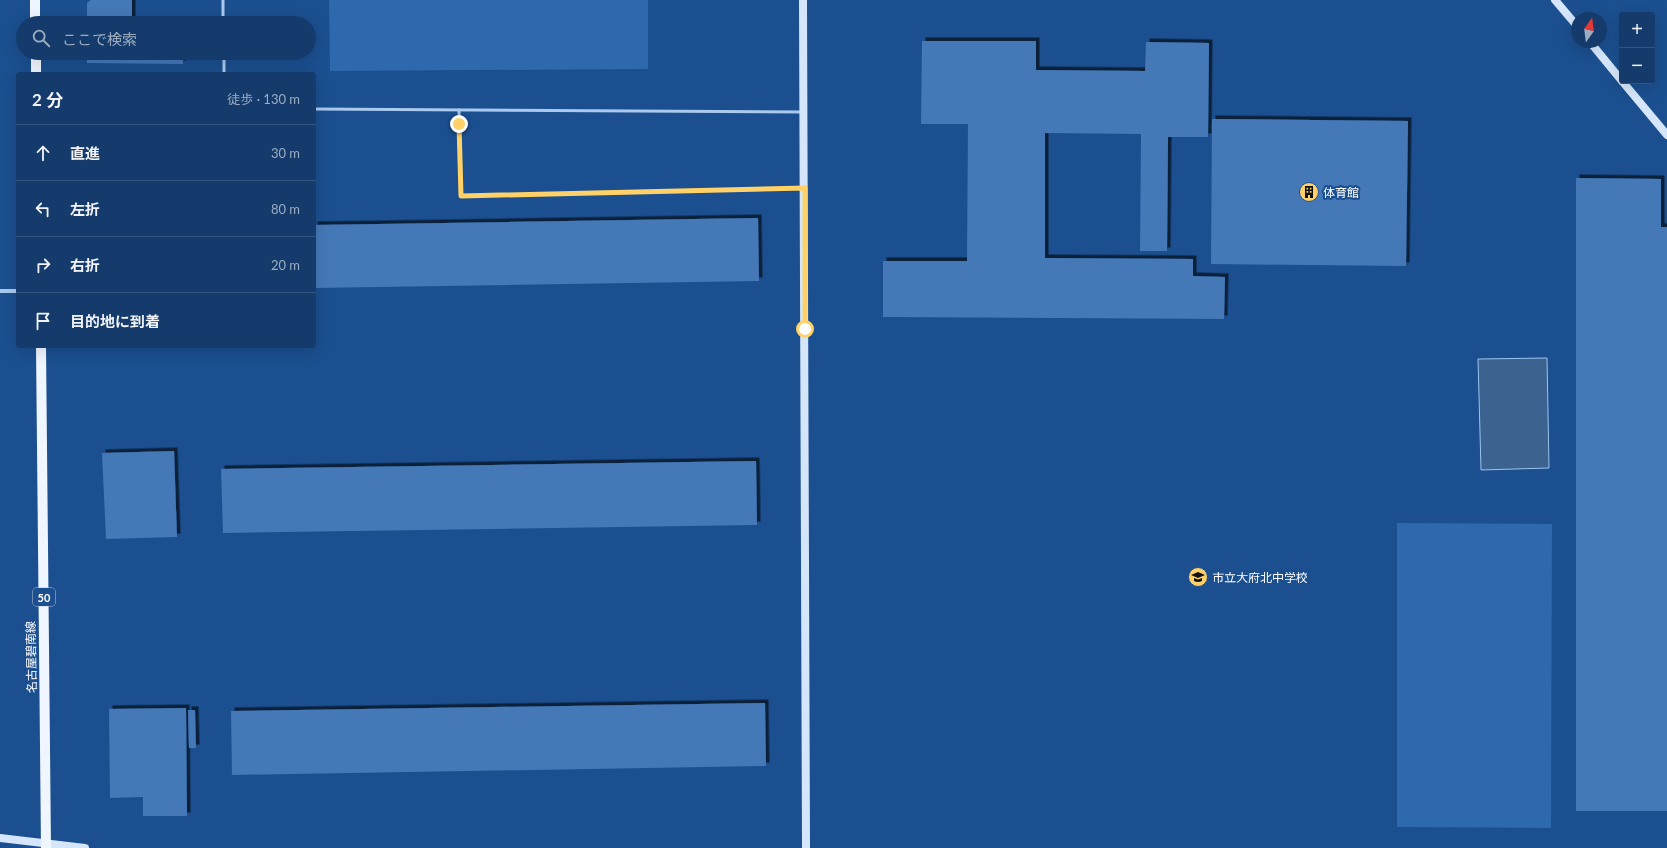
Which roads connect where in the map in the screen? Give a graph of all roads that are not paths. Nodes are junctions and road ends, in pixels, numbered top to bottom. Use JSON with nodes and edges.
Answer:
{"nodes":[{"id":1,"x":35,"y":0,"type":"edge"},
{"id":2,"x":223,"y":0,"type":"edge"},
{"id":3,"x":803,"y":0,"type":"edge"},
{"id":4,"x":1555,"y":0,"type":"edge"},
{"id":5,"x":35,"y":16,"type":"edge"},
{"id":6,"x":223,"y":16,"type":"edge"},
{"id":7,"x":1571,"y":19,"type":"edge"},
{"id":8,"x":1595,"y":48,"type":"edge"},
{"id":9,"x":36,"y":60,"type":"edge"},
{"id":10,"x":224,"y":60,"type":"edge"},
{"id":11,"x":36,"y":72,"type":"edge"},
{"id":12,"x":224,"y":72,"type":"edge"},
{"id":13,"x":1619,"y":77,"type":"edge"},
{"id":14,"x":1624,"y":84,"type":"edge"},
{"id":15,"x":316,"y":109,"type":"edge"},
{"id":16,"x":459,"y":110,"type":"junction"},
{"id":17,"x":804,"y":112,"type":"junction"},
{"id":18,"x":1667,"y":135,"type":"edge"},
{"id":19,"x":805,"y":188,"type":"junction"},
{"id":20,"x":0,"y":291,"type":"edge"},
{"id":21,"x":16,"y":291,"type":"edge"},
{"id":22,"x":41,"y":348,"type":"edge"},
{"id":23,"x":0,"y":838,"type":"edge"},
{"id":24,"x":46,"y":846,"type":"edge"},
{"id":25,"x":85,"y":848,"type":"edge"},
{"id":26,"x":806,"y":848,"type":"edge"}],
"edges":[{"from":1,"to":5,"type":"main road"},
{"from":2,"to":6,"type":"lane"},
{"from":3,"to":17,"type":"street"},
{"from":4,"to":7,"type":"street"},
{"from":8,"to":13,"type":"street"},
{"from":9,"to":11,"type":"main road"},
{"from":10,"to":12,"type":"lane"},
{"from":14,"to":18,"type":"street"},
{"from":15,"to":16,"type":"lane"},
{"from":16,"to":17,"type":"lane"},
{"from":16,"to":19,"type":"lane"},
{"from":17,"to":19,"type":"street"},
{"from":19,"to":26,"type":"street"},
{"from":20,"to":21,"type":"street"},
{"from":22,"to":24,"type":"main road","name":"名古屋碧南線","number":"50"},
{"from":23,"to":24,"type":"street"},
{"from":24,"to":25,"type":"street"}]}
